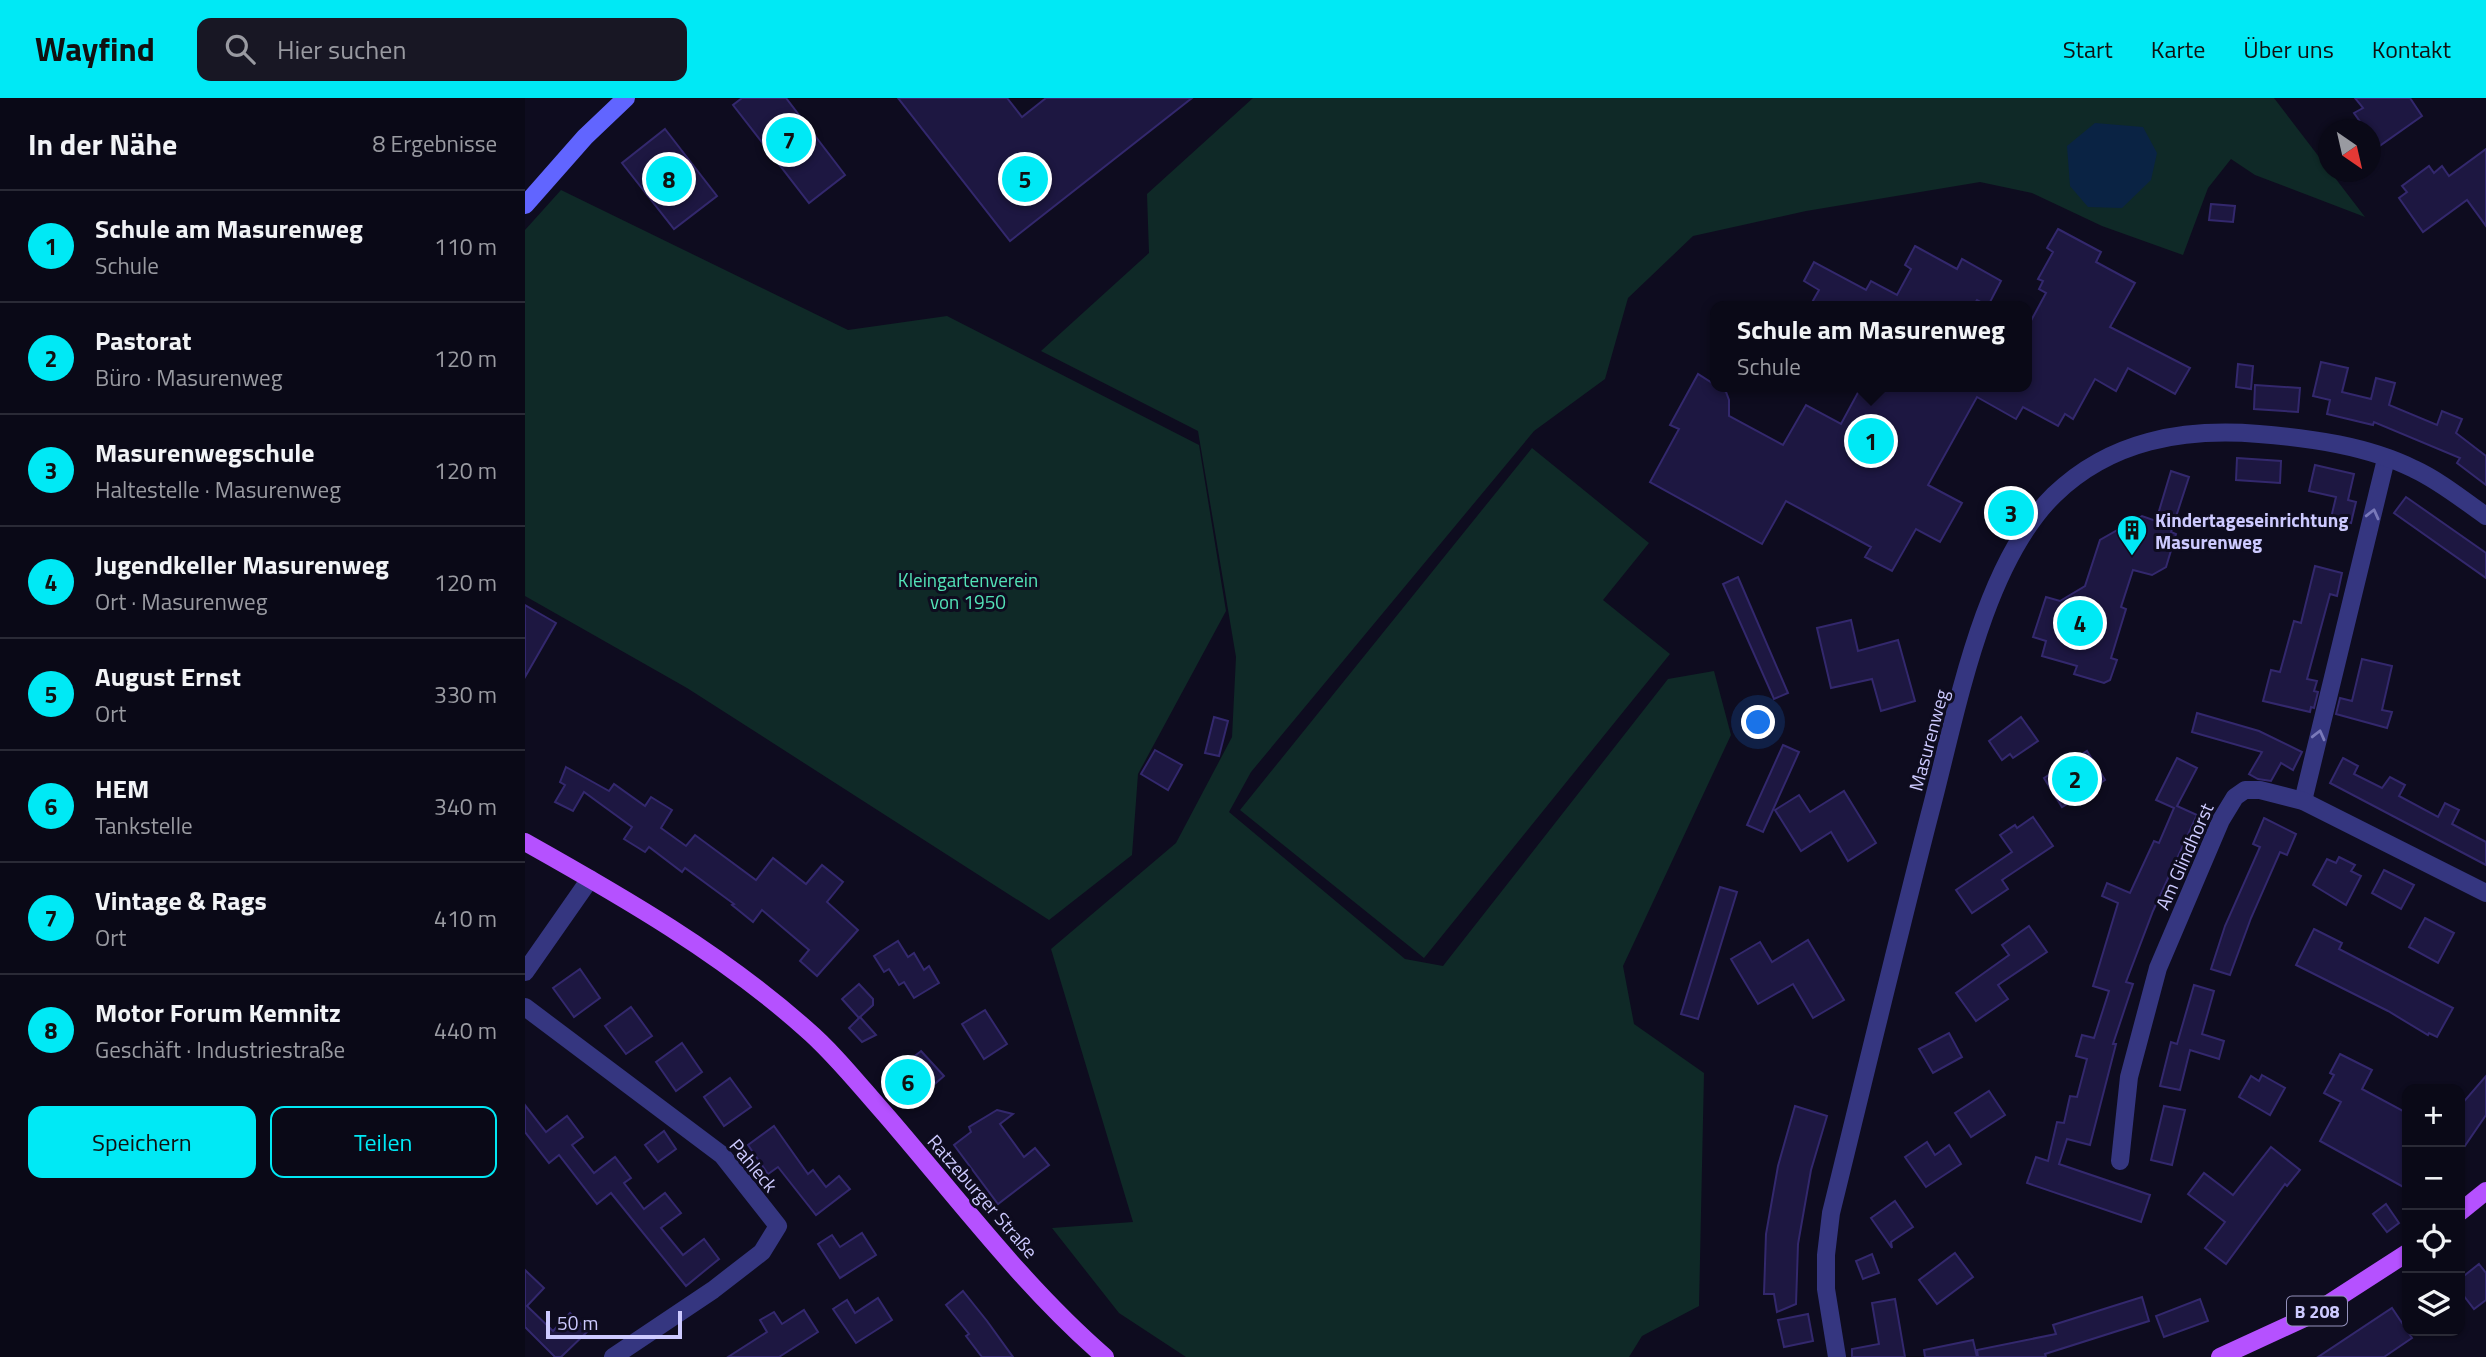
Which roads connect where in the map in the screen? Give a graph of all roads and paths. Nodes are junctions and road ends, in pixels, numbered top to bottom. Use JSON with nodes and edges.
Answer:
{"nodes":[{"id":1,"x":626,"y":98,"type":"edge"},
{"id":2,"x":525,"y":205,"type":"edge"},
{"id":3,"x":2386,"y":459,"type":"junction"},
{"id":4,"x":2486,"y":516,"type":"edge"},
{"id":5,"x":2303,"y":801,"type":"junction"},
{"id":6,"x":525,"y":842,"type":"edge"},
{"id":7,"x":590,"y":879,"type":"junction"},
{"id":8,"x":2486,"y":893,"type":"edge"},
{"id":9,"x":525,"y":972,"type":"edge"},
{"id":10,"x":525,"y":1007,"type":"edge"},
{"id":11,"x":2120,"y":1161,"type":"dead end"},
{"id":12,"x":2486,"y":1191,"type":"edge"},
{"id":13,"x":2462,"y":1210,"type":"edge"},
{"id":14,"x":2402,"y":1256,"type":"edge"},
{"id":15,"x":613,"y":1357,"type":"edge"},
{"id":16,"x":1105,"y":1357,"type":"edge"},
{"id":17,"x":1837,"y":1357,"type":"edge"},
{"id":18,"x":2220,"y":1357,"type":"edge"}],
"edges":[{"from":1,"to":2,"type":"main road"},
{"from":3,"to":4,"type":"street","name":"Masurenweg"},
{"from":5,"to":3,"type":"street","one_way":true},
{"from":3,"to":17,"type":"street","name":"Masurenweg"},
{"from":5,"to":8,"type":"street","name":"Am Glindhorst"},
{"from":5,"to":11,"type":"street","name":"Am Glindhorst"},
{"from":6,"to":7,"type":"main road","name":"Ratzeburger Straße"},
{"from":7,"to":9,"type":"street"},
{"from":7,"to":16,"type":"main road","name":"Ratzeburger Straße"},
{"from":10,"to":15,"type":"street","name":"Pahleck"},
{"from":12,"to":13,"type":"main road"},
{"from":14,"to":18,"type":"main road","number":"B 208"}]}
